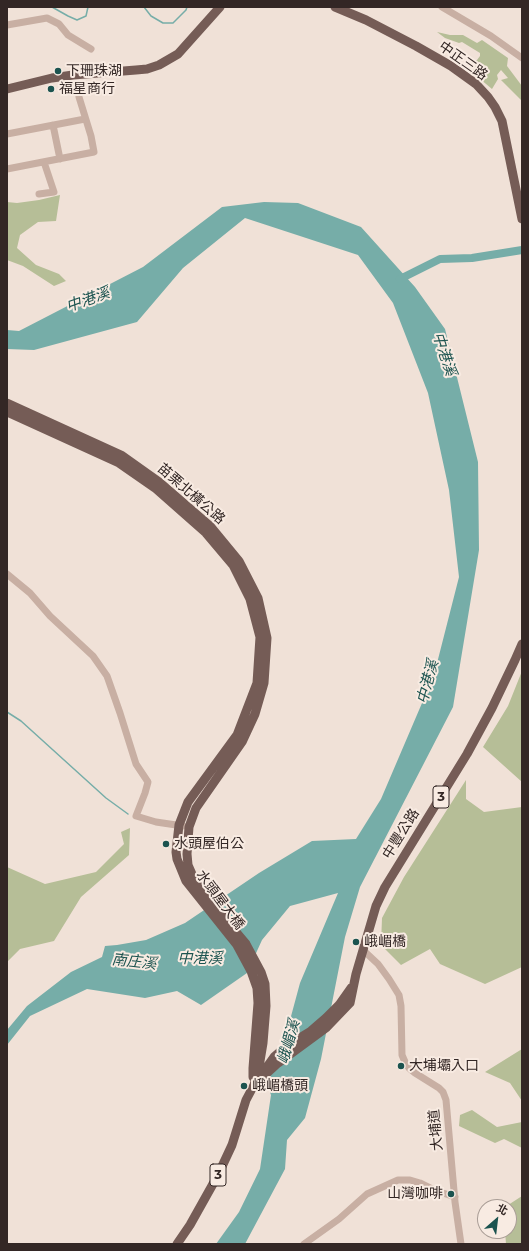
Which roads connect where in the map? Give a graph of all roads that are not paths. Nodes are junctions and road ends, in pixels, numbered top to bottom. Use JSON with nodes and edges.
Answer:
{"nodes":[{"id":1,"x":220,"y":7,"type":"edge"},
{"id":2,"x":335,"y":7,"type":"edge"},
{"id":3,"x":442,"y":7,"type":"edge"},
{"id":4,"x":7,"y":25,"type":"edge"},
{"id":5,"x":91,"y":48,"type":"dead end"},
{"id":6,"x":522,"y":58,"type":"edge"},
{"id":7,"x":7,"y":89,"type":"edge"},
{"id":8,"x":79,"y":97,"type":"dead end"},
{"id":9,"x":85,"y":119,"type":"junction"},
{"id":10,"x":53,"y":125,"type":"junction"},
{"id":11,"x":7,"y":134,"type":"edge"},
{"id":12,"x":60,"y":159,"type":"junction"},
{"id":13,"x":44,"y":162,"type":"junction"},
{"id":14,"x":7,"y":169,"type":"edge"},
{"id":15,"x":516,"y":188,"type":"junction"},
{"id":16,"x":39,"y":194,"type":"dead end"},
{"id":17,"x":522,"y":209,"type":"edge"},
{"id":18,"x":522,"y":219,"type":"edge"},
{"id":19,"x":7,"y":403,"type":"edge"},
{"id":20,"x":7,"y":412,"type":"edge"},
{"id":21,"x":7,"y":574,"type":"edge"},
{"id":22,"x":522,"y":644,"type":"edge"},
{"id":23,"x":179,"y":825,"type":"junction"},
{"id":24,"x":189,"y":827,"type":"junction"},
{"id":25,"x":363,"y":950,"type":"junction"},
{"id":26,"x":261,"y":986,"type":"junction"},
{"id":27,"x":347,"y":1000,"type":"junction"},
{"id":28,"x":263,"y":1043,"type":"junction"},
{"id":29,"x":274,"y":1057,"type":"junction"},
{"id":30,"x":254,"y":1085,"type":"junction"},
{"id":31,"x":455,"y":1197,"type":"junction"},
{"id":32,"x":177,"y":1244,"type":"edge"},
{"id":33,"x":304,"y":1244,"type":"edge"},
{"id":34,"x":461,"y":1244,"type":"edge"}],
"edges":[{"from":1,"to":7,"type":"main road"},
{"from":2,"to":15,"type":"main road","name":"中正三路"},
{"from":3,"to":6,"type":"street"},
{"from":4,"to":5,"type":"street"},
{"from":8,"to":9,"type":"street"},
{"from":9,"to":10,"type":"street"},
{"from":9,"to":12,"type":"street"},
{"from":10,"to":11,"type":"street"},
{"from":10,"to":12,"type":"street"},
{"from":12,"to":13,"type":"street"},
{"from":13,"to":14,"type":"street"},
{"from":13,"to":16,"type":"street"},
{"from":15,"to":17,"type":"main road","name":"中正三路"},
{"from":15,"to":18,"type":"main road","name":"中正三路"},
{"from":19,"to":24,"type":"main road","name":"苗栗北橫公路"},
{"from":20,"to":23,"type":"main road","name":"苗栗北橫公路"},
{"from":21,"to":23,"type":"street"},
{"from":22,"to":25,"type":"main road","name":"中豐公路","number":"3"},
{"from":23,"to":24,"type":"street"},
{"from":23,"to":26,"type":"main road","name":"水頭屋大橋"},
{"from":24,"to":26,"type":"main road","name":"水頭屋大橋"},
{"from":25,"to":27,"type":"main road","name":"中豐公路","number":"3"},
{"from":25,"to":31,"type":"street","name":"大埔道"},
{"from":26,"to":28,"type":"main road"},
{"from":26,"to":30,"type":"main road"},
{"from":27,"to":29,"type":"main road","number":"3"},
{"from":27,"to":30,"type":"main road","number":"3"},
{"from":28,"to":29,"type":"main road"},
{"from":28,"to":30,"type":"main road"},
{"from":29,"to":30,"type":"main road","number":"3"},
{"from":30,"to":32,"type":"main road","number":"3"},
{"from":31,"to":33,"type":"street"},
{"from":31,"to":34,"type":"street","name":"大埔道"}]}
